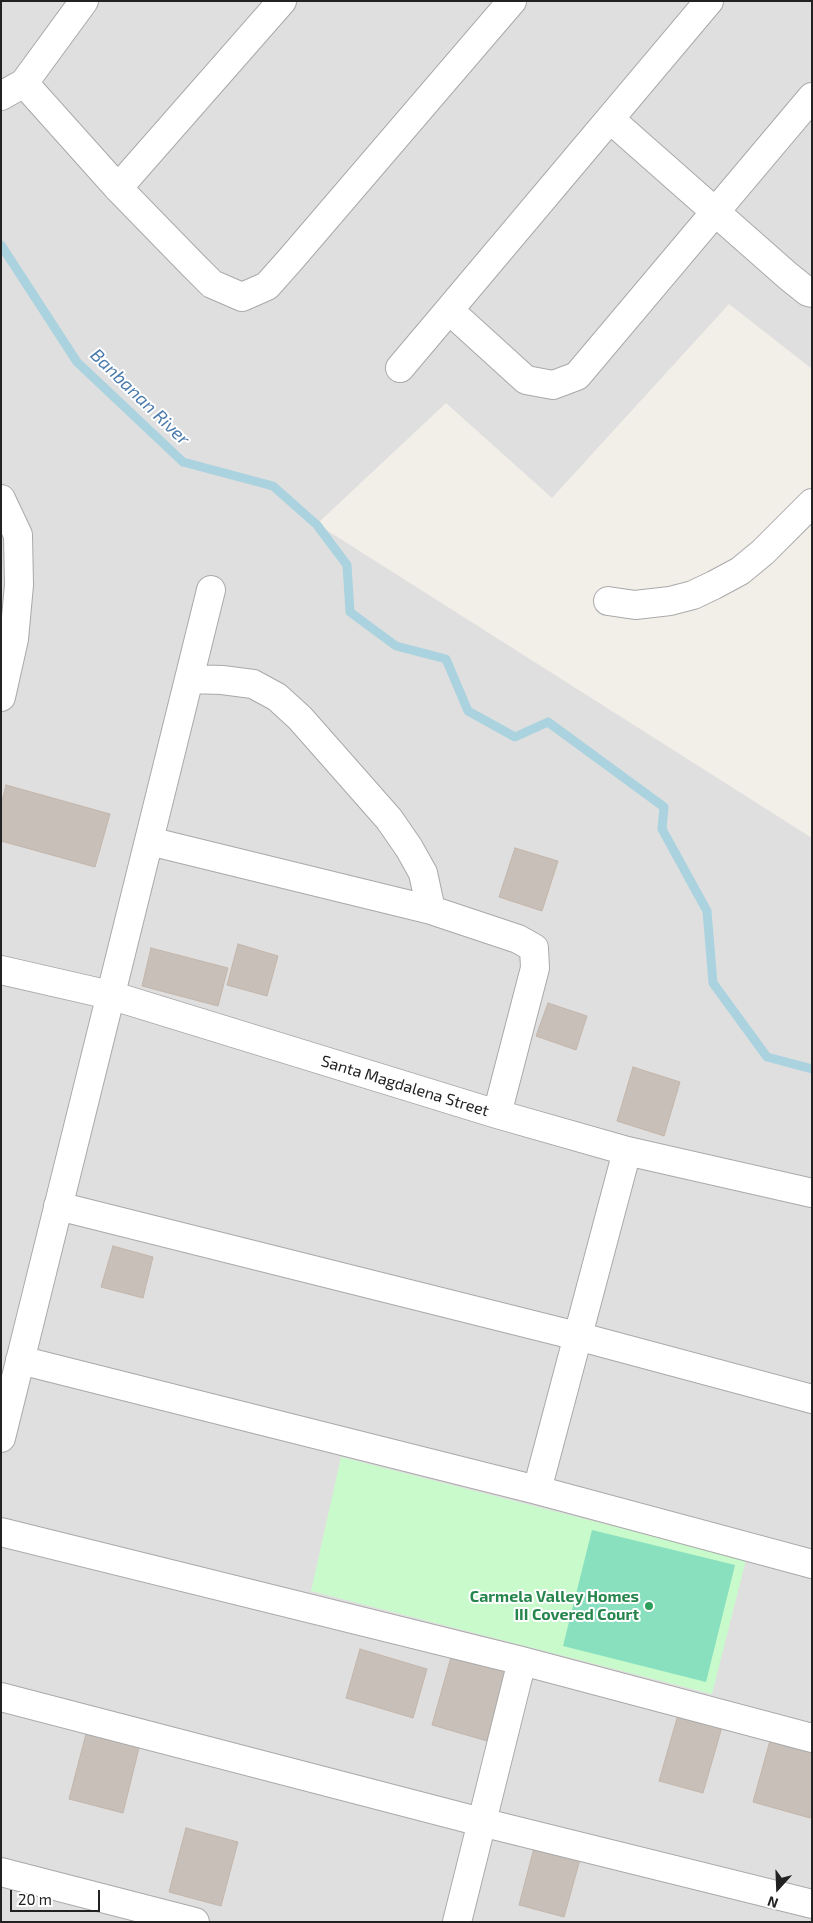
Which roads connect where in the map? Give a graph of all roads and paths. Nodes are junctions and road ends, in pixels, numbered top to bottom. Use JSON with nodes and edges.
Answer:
{"nodes":[{"id":1,"x":282,"y":1,"type":"edge"},
{"id":2,"x":512,"y":1,"type":"edge"},
{"id":3,"x":709,"y":1,"type":"edge"},
{"id":4,"x":79,"y":3,"type":"edge"},
{"id":5,"x":13,"y":90,"type":"edge"},
{"id":6,"x":812,"y":96,"type":"edge"},
{"id":7,"x":610,"y":119,"type":"junction"},
{"id":8,"x":118,"y":188,"type":"junction"},
{"id":9,"x":716,"y":211,"type":"junction"},
{"id":10,"x":812,"y":293,"type":"edge"},
{"id":11,"x":449,"y":310,"type":"junction"},
{"id":12,"x":400,"y":368,"type":"dead end"},
{"id":13,"x":1,"y":499,"type":"edge"},
{"id":14,"x":812,"y":503,"type":"edge"},
{"id":15,"x":210,"y":590,"type":"dead end"},
{"id":16,"x":608,"y":601,"type":"dead end"},
{"id":17,"x":7,"y":637,"type":"edge"},
{"id":18,"x":189,"y":679,"type":"junction"},
{"id":19,"x":1,"y":697,"type":"edge"},
{"id":20,"x":149,"y":841,"type":"junction"},
{"id":21,"x":431,"y":910,"type":"junction"},
{"id":22,"x":1,"y":970,"type":"edge"},
{"id":23,"x":110,"y":996,"type":"junction"},
{"id":24,"x":497,"y":1114,"type":"junction"},
{"id":25,"x":627,"y":1151,"type":"junction"},
{"id":26,"x":812,"y":1193,"type":"edge"},
{"id":27,"x":58,"y":1206,"type":"junction"},
{"id":28,"x":577,"y":1336,"type":"junction"},
{"id":29,"x":20,"y":1360,"type":"junction"},
{"id":30,"x":812,"y":1399,"type":"edge"},
{"id":31,"x":1,"y":1438,"type":"edge"},
{"id":32,"x":537,"y":1490,"type":"junction"},
{"id":33,"x":1,"y":1532,"type":"edge"},
{"id":34,"x":812,"y":1564,"type":"edge"},
{"id":35,"x":522,"y":1661,"type":"junction"},
{"id":36,"x":1,"y":1697,"type":"edge"},
{"id":37,"x":812,"y":1738,"type":"edge"},
{"id":38,"x":482,"y":1822,"type":"junction"},
{"id":39,"x":1,"y":1872,"type":"edge"},
{"id":40,"x":812,"y":1904,"type":"edge"},
{"id":41,"x":195,"y":1922,"type":"edge"},
{"id":42,"x":457,"y":1922,"type":"edge"}],
"edges":[{"from":1,"to":8,"type":"street"},
{"from":2,"to":8,"type":"street"},
{"from":3,"to":7,"type":"street"},
{"from":4,"to":5,"type":"street"},
{"from":5,"to":8,"type":"street"},
{"from":6,"to":9,"type":"street"},
{"from":7,"to":9,"type":"street"},
{"from":7,"to":11,"type":"street"},
{"from":9,"to":10,"type":"street"},
{"from":9,"to":11,"type":"street"},
{"from":11,"to":12,"type":"street"},
{"from":13,"to":17,"type":"street"},
{"from":14,"to":16,"type":"street"},
{"from":15,"to":18,"type":"street"},
{"from":17,"to":19,"type":"street"},
{"from":18,"to":20,"type":"street"},
{"from":18,"to":21,"type":"street"},
{"from":20,"to":21,"type":"street"},
{"from":20,"to":23,"type":"street"},
{"from":21,"to":24,"type":"street"},
{"from":22,"to":23,"type":"street","name":"Santa Magdalena Street"},
{"from":23,"to":24,"type":"street","name":"Santa Magdalena Street"},
{"from":23,"to":27,"type":"street"},
{"from":24,"to":25,"type":"street","name":"Santa Magdalena Street"},
{"from":25,"to":26,"type":"street","name":"Santa Magdalena Street"},
{"from":25,"to":28,"type":"street"},
{"from":27,"to":28,"type":"street"},
{"from":27,"to":29,"type":"street"},
{"from":28,"to":30,"type":"street"},
{"from":28,"to":32,"type":"street"},
{"from":29,"to":31,"type":"street"},
{"from":29,"to":32,"type":"street"},
{"from":32,"to":34,"type":"street"},
{"from":33,"to":35,"type":"street"},
{"from":35,"to":37,"type":"street"},
{"from":35,"to":38,"type":"street"},
{"from":36,"to":38,"type":"street"},
{"from":38,"to":40,"type":"street"},
{"from":38,"to":42,"type":"street"},
{"from":39,"to":41,"type":"street"}]}
